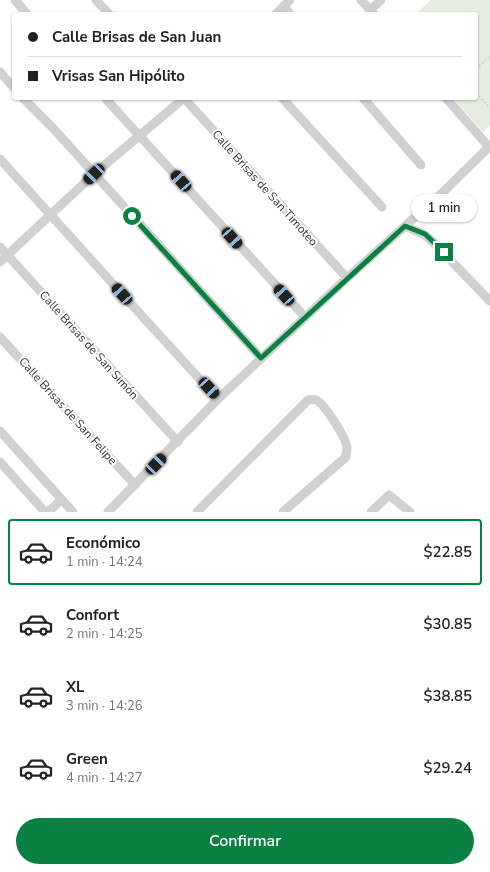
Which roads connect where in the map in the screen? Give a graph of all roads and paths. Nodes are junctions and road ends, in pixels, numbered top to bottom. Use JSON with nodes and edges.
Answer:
{"nodes":[{"id":1,"x":15,"y":0,"type":"edge"},
{"id":2,"x":96,"y":0,"type":"edge"},
{"id":3,"x":361,"y":0,"type":"edge"},
{"id":4,"x":381,"y":0,"type":"edge"},
{"id":5,"x":287,"y":3,"type":"edge"},
{"id":6,"x":25,"y":12,"type":"edge"},
{"id":7,"x":107,"y":12,"type":"edge"},
{"id":8,"x":278,"y":12,"type":"edge"},
{"id":9,"x":372,"y":12,"type":"edge"},
{"id":10,"x":490,"y":56,"type":"edge"},
{"id":11,"x":478,"y":67,"type":"edge"},
{"id":12,"x":0,"y":72,"type":"edge"},
{"id":13,"x":12,"y":86,"type":"edge"},
{"id":14,"x":478,"y":95,"type":"edge"},
{"id":15,"x":25,"y":100,"type":"edge"},
{"id":16,"x":107,"y":100,"type":"edge"},
{"id":17,"x":182,"y":100,"type":"edge"},
{"id":18,"x":186,"y":100,"type":"edge"},
{"id":19,"x":284,"y":100,"type":"edge"},
{"id":20,"x":365,"y":100,"type":"edge"},
{"id":21,"x":448,"y":100,"type":"edge"},
{"id":22,"x":490,"y":108,"type":"edge"},
{"id":23,"x":140,"y":136,"type":"junction"},
{"id":24,"x":490,"y":147,"type":"edge"},
{"id":25,"x":0,"y":159,"type":"edge"},
{"id":26,"x":421,"y":165,"type":"dead end"},
{"id":27,"x":94,"y":174,"type":"junction"},
{"id":28,"x":382,"y":207,"type":"dead end"},
{"id":29,"x":51,"y":215,"type":"junction"},
{"id":30,"x":405,"y":226,"type":"junction"},
{"id":31,"x":0,"y":247,"type":"edge"},
{"id":32,"x":7,"y":255,"type":"junction"},
{"id":33,"x":0,"y":262,"type":"edge"},
{"id":34,"x":347,"y":278,"type":"junction"},
{"id":35,"x":490,"y":301,"type":"edge"},
{"id":36,"x":305,"y":317,"type":"junction"},
{"id":37,"x":0,"y":337,"type":"edge"},
{"id":38,"x":261,"y":358,"type":"junction"},
{"id":39,"x":218,"y":399,"type":"junction"},
{"id":40,"x":0,"y":431,"type":"edge"},
{"id":41,"x":178,"y":442,"type":"junction"},
{"id":42,"x":0,"y":462,"type":"edge"},
{"id":43,"x":135,"y":485,"type":"junction"},
{"id":44,"x":61,"y":500,"type":"junction"},
{"id":45,"x":44,"y":512,"type":"edge"},
{"id":46,"x":48,"y":512,"type":"edge"},
{"id":47,"x":73,"y":512,"type":"edge"},
{"id":48,"x":108,"y":512,"type":"edge"},
{"id":49,"x":197,"y":512,"type":"edge"},
{"id":50,"x":283,"y":512,"type":"edge"},
{"id":51,"x":371,"y":512,"type":"edge"},
{"id":52,"x":410,"y":512,"type":"edge"}],
"edges":[{"from":1,"to":6,"type":"street"},
{"from":2,"to":7,"type":"street"},
{"from":3,"to":9,"type":"street"},
{"from":4,"to":9,"type":"street"},
{"from":5,"to":8,"type":"street"},
{"from":10,"to":11,"type":"path"},
{"from":12,"to":13,"type":"street"},
{"from":14,"to":22,"type":"path"},
{"from":15,"to":27,"type":"street"},
{"from":16,"to":23,"type":"street"},
{"from":17,"to":23,"type":"street"},
{"from":18,"to":34,"type":"street","name":"Calle Brisas de San Timoteo"},
{"from":19,"to":28,"type":"street"},
{"from":20,"to":26,"type":"street"},
{"from":21,"to":24,"type":"street"},
{"from":23,"to":27,"type":"street"},
{"from":23,"to":36,"type":"street"},
{"from":24,"to":30,"type":"street"},
{"from":25,"to":29,"type":"street"},
{"from":27,"to":29,"type":"street"},
{"from":27,"to":38,"type":"street"},
{"from":29,"to":32,"type":"street"},
{"from":29,"to":39,"type":"street"},
{"from":30,"to":34,"type":"street"},
{"from":30,"to":35,"type":"street"},
{"from":31,"to":32,"type":"street","name":"Calle Brisas de San Simón"},
{"from":32,"to":33,"type":"street"},
{"from":32,"to":41,"type":"street","name":"Calle Brisas de San Simón"},
{"from":34,"to":36,"type":"street"},
{"from":36,"to":38,"type":"street"},
{"from":37,"to":43,"type":"street","name":"Calle Brisas de San Felipe"},
{"from":38,"to":39,"type":"street"},
{"from":39,"to":41,"type":"street"},
{"from":40,"to":44,"type":"street"},
{"from":41,"to":43,"type":"street"},
{"from":42,"to":45,"type":"street"},
{"from":43,"to":48,"type":"street"},
{"from":44,"to":46,"type":"street"},
{"from":44,"to":47,"type":"street"},
{"from":49,"to":50,"type":"street"},
{"from":51,"to":52,"type":"street"}]}
